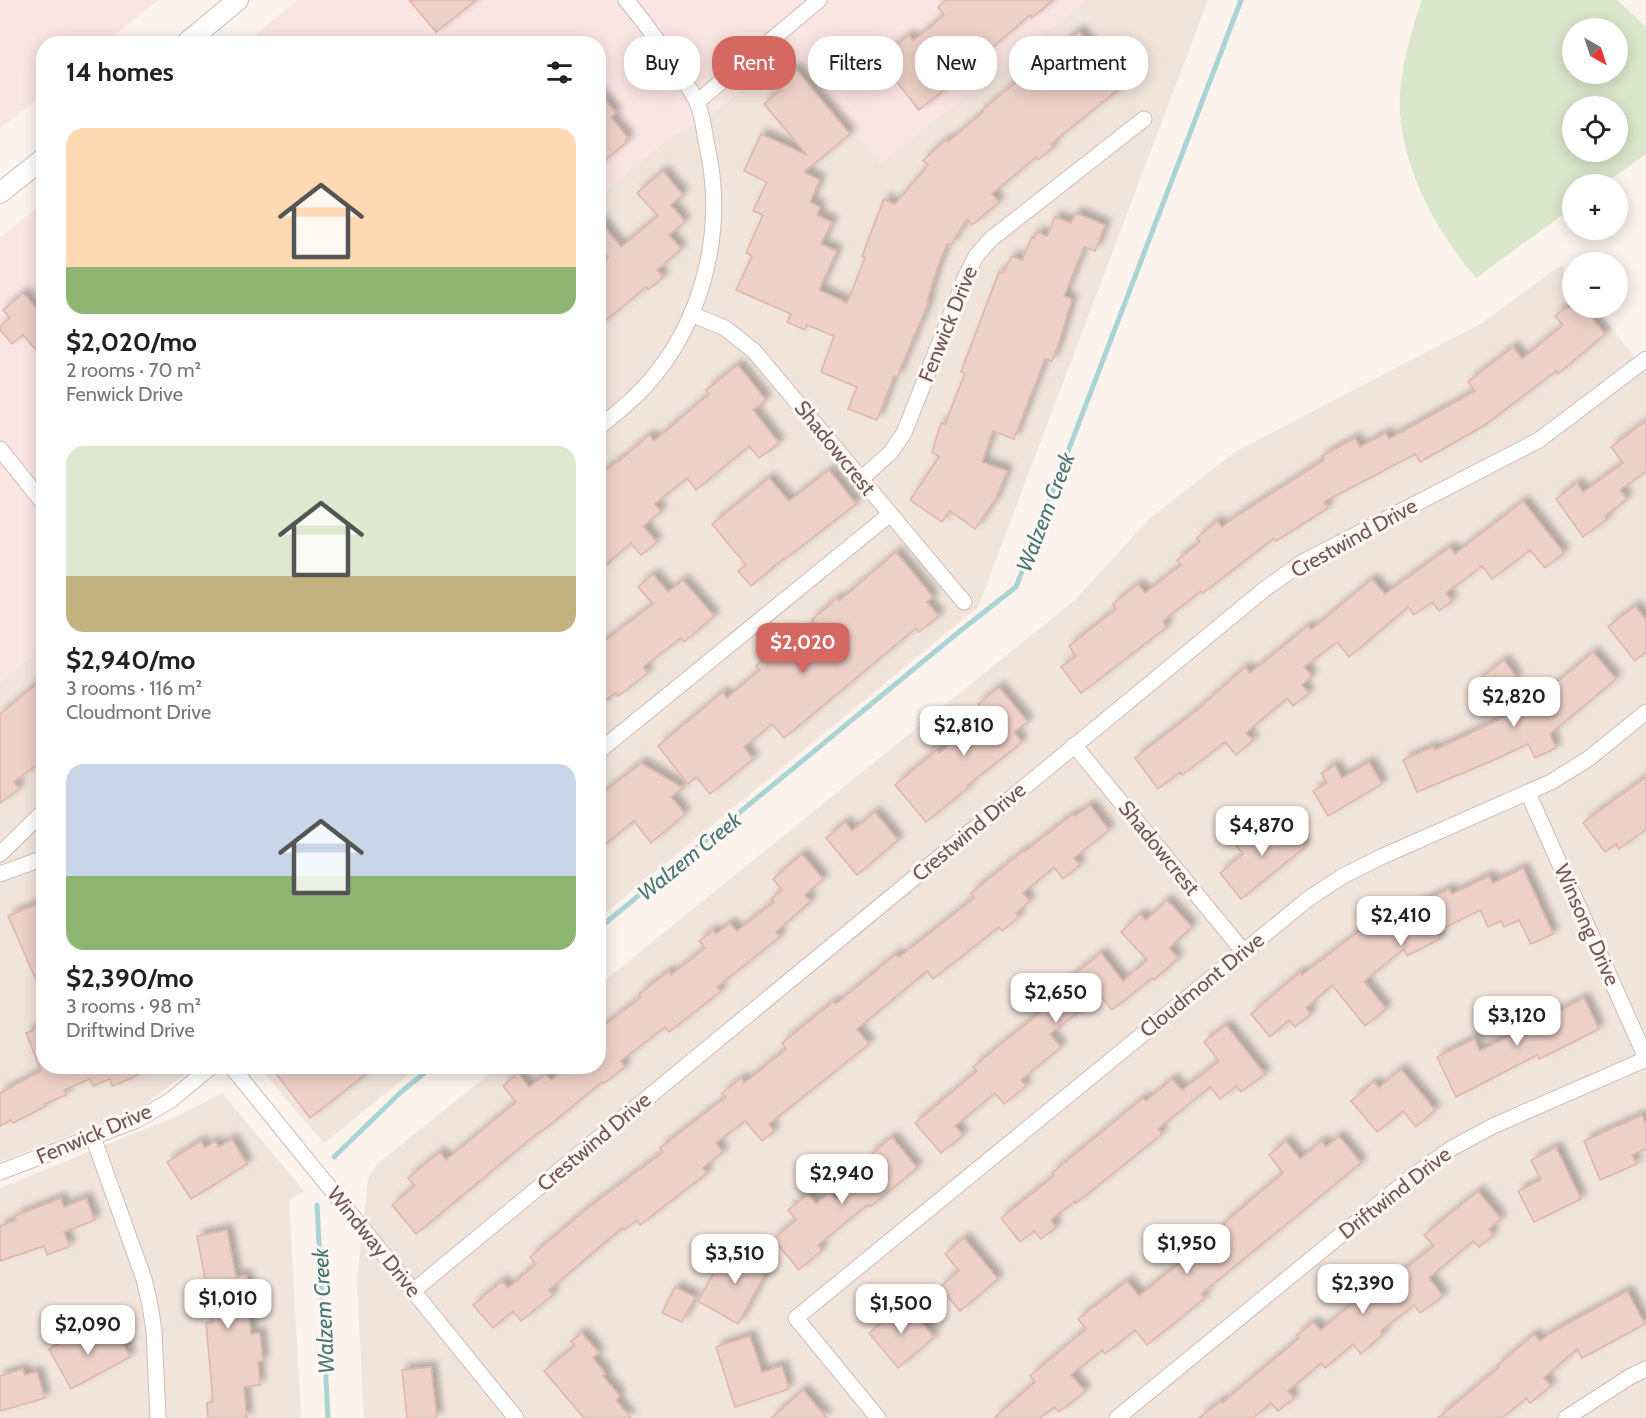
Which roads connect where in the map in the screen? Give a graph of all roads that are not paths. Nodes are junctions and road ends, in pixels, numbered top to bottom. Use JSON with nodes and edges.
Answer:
{"nodes":[{"id":1,"x":238,"y":0,"type":"edge"},
{"id":2,"x":626,"y":0,"type":"edge"},
{"id":3,"x":819,"y":0,"type":"edge"},
{"id":4,"x":195,"y":36,"type":"edge"},
{"id":5,"x":697,"y":102,"type":"junction"},
{"id":6,"x":1144,"y":119,"type":"dead end"},
{"id":7,"x":36,"y":164,"type":"edge"},
{"id":8,"x":0,"y":193,"type":"edge"},
{"id":9,"x":691,"y":314,"type":"junction"},
{"id":10,"x":1646,"y":359,"type":"edge"},
{"id":11,"x":606,"y":421,"type":"edge"},
{"id":12,"x":0,"y":449,"type":"edge"},
{"id":13,"x":860,"y":480,"type":"junction"},
{"id":14,"x":36,"y":494,"type":"edge"},
{"id":15,"x":890,"y":514,"type":"junction"},
{"id":16,"x":964,"y":602,"type":"dead end"},
{"id":17,"x":1646,"y":712,"type":"edge"},
{"id":18,"x":606,"y":745,"type":"edge"},
{"id":19,"x":1074,"y":745,"type":"junction"},
{"id":20,"x":1528,"y":793,"type":"junction"},
{"id":21,"x":36,"y":818,"type":"edge"},
{"id":22,"x":0,"y":854,"type":"edge"},
{"id":23,"x":36,"y":861,"type":"edge"},
{"id":24,"x":0,"y":874,"type":"edge"},
{"id":25,"x":1243,"y":951,"type":"junction"},
{"id":26,"x":1646,"y":1058,"type":"edge"},
{"id":27,"x":202,"y":1074,"type":"edge"},
{"id":28,"x":237,"y":1074,"type":"edge"},
{"id":29,"x":93,"y":1137,"type":"junction"},
{"id":30,"x":0,"y":1172,"type":"edge"},
{"id":31,"x":413,"y":1292,"type":"junction"},
{"id":32,"x":1646,"y":1369,"type":"edge"},
{"id":33,"x":158,"y":1418,"type":"edge"},
{"id":34,"x":516,"y":1418,"type":"edge"},
{"id":35,"x":878,"y":1418,"type":"edge"},
{"id":36,"x":1117,"y":1418,"type":"edge"},
{"id":37,"x":1566,"y":1418,"type":"edge"}],
"edges":[{"from":1,"to":4,"type":"main road"},
{"from":2,"to":5,"type":"street"},
{"from":3,"to":5,"type":"street"},
{"from":5,"to":9,"type":"street"},
{"from":6,"to":13,"type":"street","name":"Fenwick Drive"},
{"from":7,"to":8,"type":"main road"},
{"from":9,"to":11,"type":"street"},
{"from":9,"to":13,"type":"street","name":"Shadowcrest"},
{"from":10,"to":19,"type":"street","name":"Crestwind Drive"},
{"from":12,"to":14,"type":"street"},
{"from":13,"to":15,"type":"street","name":"Shadowcrest"},
{"from":15,"to":16,"type":"street","name":"Shadowcrest"},
{"from":15,"to":18,"type":"street"},
{"from":17,"to":20,"type":"street","name":"Cloudmont Drive"},
{"from":19,"to":25,"type":"street","name":"Shadowcrest"},
{"from":19,"to":31,"type":"street","name":"Crestwind Drive"},
{"from":20,"to":25,"type":"street","name":"Cloudmont Drive"},
{"from":20,"to":26,"type":"street","name":"Winsong Drive"},
{"from":21,"to":22,"type":"street"},
{"from":23,"to":24,"type":"street"},
{"from":25,"to":35,"type":"street","name":"Cloudmont Drive"},
{"from":26,"to":36,"type":"street","name":"Driftwind Drive"},
{"from":27,"to":29,"type":"street","name":"Fenwick Drive"},
{"from":28,"to":31,"type":"street","name":"Windway Drive"},
{"from":29,"to":30,"type":"street","name":"Fenwick Drive"},
{"from":29,"to":33,"type":"street"},
{"from":31,"to":34,"type":"street","name":"Windway Drive"},
{"from":32,"to":37,"type":"street"}]}
